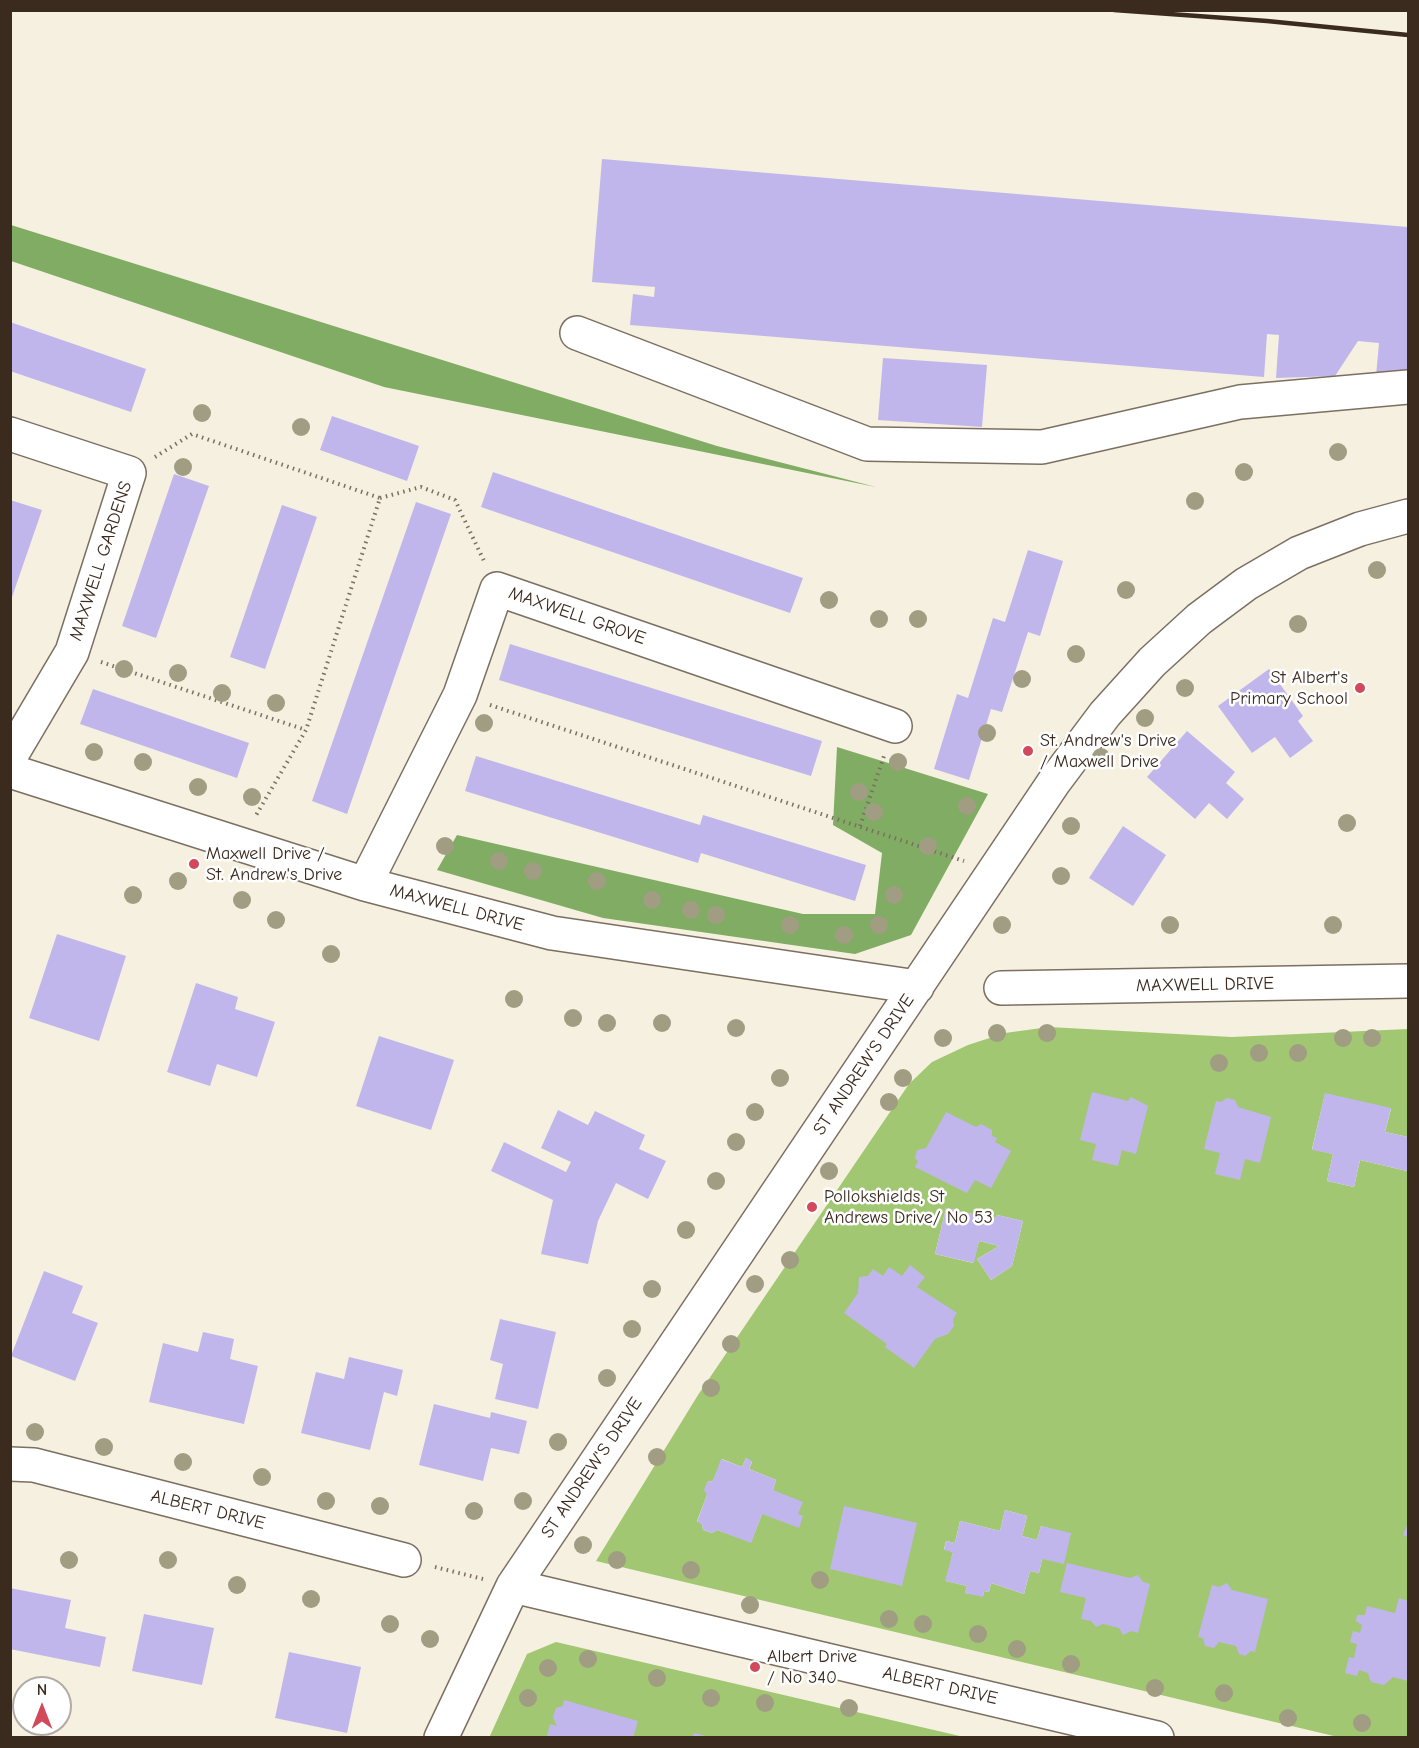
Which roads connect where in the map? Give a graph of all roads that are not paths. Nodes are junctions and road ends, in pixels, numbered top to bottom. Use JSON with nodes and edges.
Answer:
{"nodes":[{"id":1,"x":577,"y":333,"type":"dead end"},
{"id":2,"x":1408,"y":387,"type":"edge"},
{"id":3,"x":10,"y":434,"type":"edge"},
{"id":4,"x":1408,"y":516,"type":"edge"},
{"id":5,"x":895,"y":726,"type":"road end"},
{"id":6,"x":10,"y":757,"type":"edge"},
{"id":7,"x":10,"y":771,"type":"edge"},
{"id":8,"x":365,"y":884,"type":"junction"},
{"id":9,"x":1408,"y":981,"type":"edge"},
{"id":10,"x":916,"y":987,"type":"junction"},
{"id":11,"x":1001,"y":988,"type":"dead end"},
{"id":12,"x":10,"y":1464,"type":"edge"},
{"id":13,"x":404,"y":1560,"type":"road end"},
{"id":14,"x":513,"y":1586,"type":"junction"},
{"id":15,"x":441,"y":1737,"type":"edge"},
{"id":16,"x":1157,"y":1737,"type":"edge"}],
"edges":[{"from":1,"to":2,"type":"street"},
{"from":3,"to":6,"type":"street","name":"MAXWELL GARDENS"},
{"from":4,"to":10,"type":"street","name":"ST ANDREW'S DRIVE"},
{"from":5,"to":8,"type":"street","name":"MAXWELL GROVE"},
{"from":7,"to":8,"type":"street","name":"MAXWELL DRIVE"},
{"from":8,"to":10,"type":"street","name":"MAXWELL DRIVE"},
{"from":9,"to":11,"type":"street","name":"MAXWELL DRIVE"},
{"from":10,"to":14,"type":"street","name":"ST ANDREW'S DRIVE"},
{"from":12,"to":13,"type":"street","name":"ALBERT DRIVE"},
{"from":14,"to":15,"type":"street","name":"ST ANDREW'S DRIVE"},
{"from":14,"to":16,"type":"street","name":"ALBERT DRIVE"}]}
